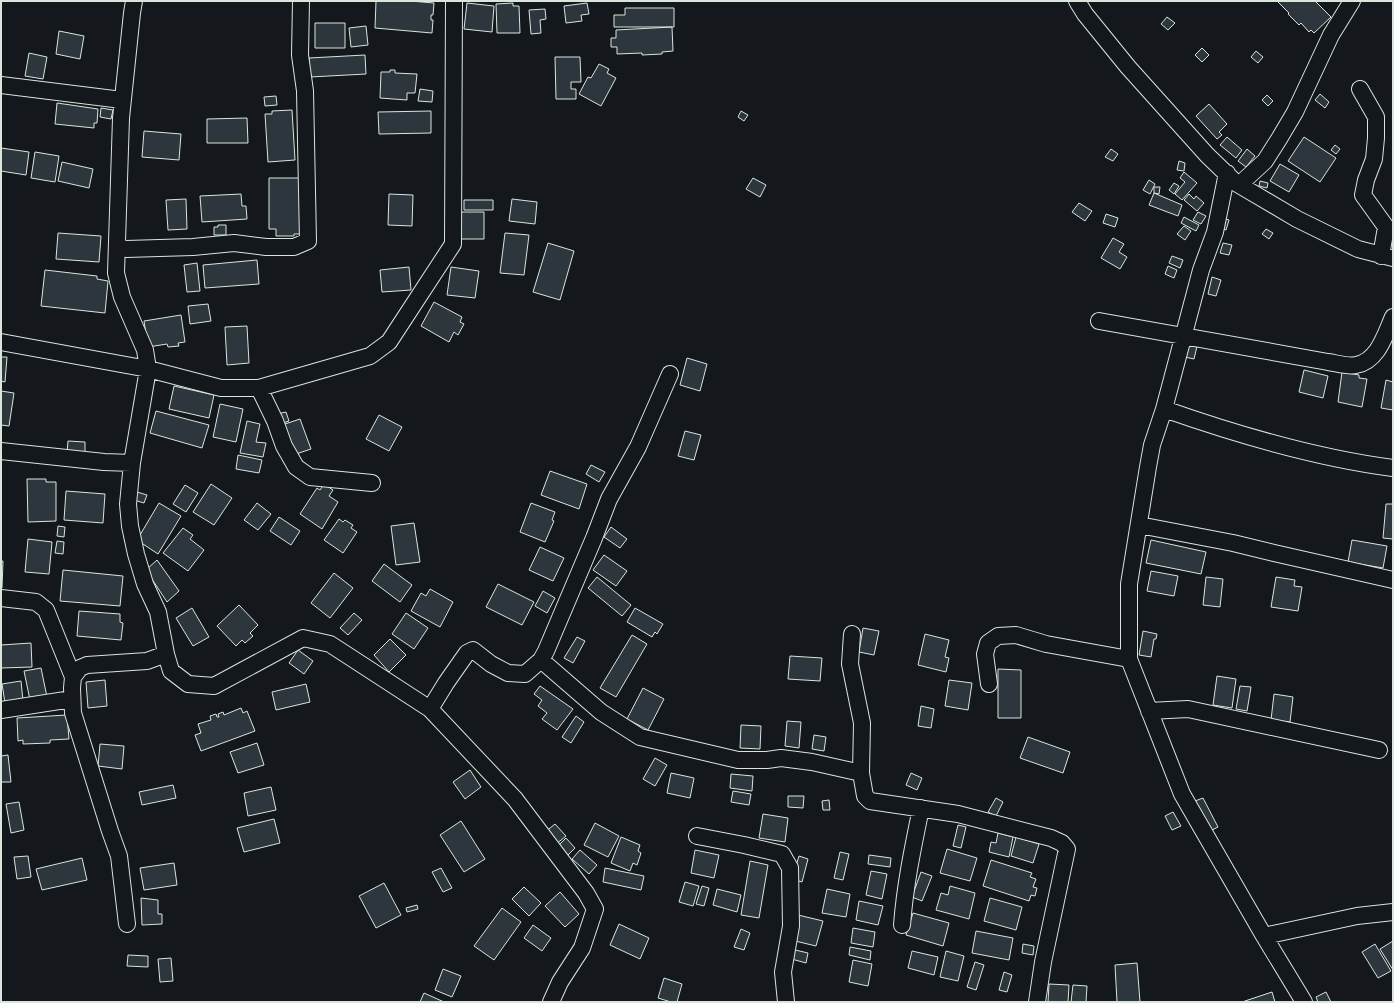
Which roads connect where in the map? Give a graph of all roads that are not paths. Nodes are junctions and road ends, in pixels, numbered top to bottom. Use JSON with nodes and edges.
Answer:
{"nodes":[{"id":1,"x":134,"y":1,"type":"edge"},
{"id":2,"x":301,"y":1,"type":"edge"},
{"id":3,"x":454,"y":1,"type":"edge"},
{"id":4,"x":1077,"y":1,"type":"edge"},
{"id":5,"x":1352,"y":1,"type":"edge"},
{"id":6,"x":1,"y":85,"type":"edge"},
{"id":7,"x":1360,"y":89,"type":"dead end"},
{"id":8,"x":122,"y":100,"type":"junction"},
{"id":9,"x":1227,"y":173,"type":"junction"},
{"id":10,"x":1239,"y":185,"type":"junction"},
{"id":11,"x":117,"y":246,"type":"junction"},
{"id":12,"x":1387,"y":257,"type":"edge"},
{"id":13,"x":1393,"y":317,"type":"edge"},
{"id":14,"x":1099,"y":321,"type":"dead end"},
{"id":15,"x":1183,"y":335,"type":"junction"},
{"id":16,"x":1,"y":342,"type":"edge"},
{"id":17,"x":148,"y":369,"type":"junction"},
{"id":18,"x":670,"y":374,"type":"dead end"},
{"id":19,"x":259,"y":388,"type":"junction"},
{"id":20,"x":1164,"y":409,"type":"junction"},
{"id":21,"x":1,"y":451,"type":"edge"},
{"id":22,"x":132,"y":463,"type":"junction"},
{"id":23,"x":1393,"y":468,"type":"edge"},
{"id":24,"x":372,"y":483,"type":"dead end"},
{"id":25,"x":1139,"y":524,"type":"junction"},
{"id":26,"x":1393,"y":580,"type":"edge"},
{"id":27,"x":1,"y":598,"type":"edge"},
{"id":28,"x":852,"y":634,"type":"dead end"},
{"id":29,"x":166,"y":654,"type":"junction"},
{"id":30,"x":1129,"y":659,"type":"junction"},
{"id":31,"x":541,"y":660,"type":"junction"},
{"id":32,"x":73,"y":677,"type":"junction"},
{"id":33,"x":989,"y":684,"type":"dead end"},
{"id":34,"x":72,"y":699,"type":"junction"},
{"id":35,"x":430,"y":709,"type":"junction"},
{"id":36,"x":1,"y":710,"type":"edge"},
{"id":37,"x":1149,"y":712,"type":"junction"},
{"id":38,"x":1379,"y":750,"type":"dead end"},
{"id":39,"x":861,"y":773,"type":"junction"},
{"id":40,"x":921,"y":808,"type":"junction"},
{"id":41,"x":697,"y":836,"type":"dead end"},
{"id":42,"x":1393,"y":912,"type":"edge"},
{"id":43,"x":127,"y":924,"type":"dead end"},
{"id":44,"x":902,"y":925,"type":"dead end"},
{"id":45,"x":1264,"y":936,"type":"junction"},
{"id":46,"x":551,"y":1002,"type":"edge"},
{"id":47,"x":786,"y":1002,"type":"edge"},
{"id":48,"x":1037,"y":1002,"type":"edge"},
{"id":49,"x":1304,"y":1002,"type":"edge"}],
"edges":[{"from":1,"to":8,"type":"street"},
{"from":2,"to":11,"type":"street"},
{"from":3,"to":19,"type":"street"},
{"from":4,"to":9,"type":"street"},
{"from":5,"to":10,"type":"street"},
{"from":6,"to":8,"type":"street"},
{"from":7,"to":12,"type":"street"},
{"from":8,"to":11,"type":"street"},
{"from":9,"to":10,"type":"street"},
{"from":9,"to":15,"type":"street"},
{"from":10,"to":12,"type":"street"},
{"from":11,"to":17,"type":"street"},
{"from":13,"to":15,"type":"street"},
{"from":14,"to":15,"type":"street"},
{"from":15,"to":20,"type":"street"},
{"from":16,"to":17,"type":"street"},
{"from":17,"to":19,"type":"street"},
{"from":17,"to":22,"type":"street"},
{"from":18,"to":31,"type":"street"},
{"from":19,"to":24,"type":"street"},
{"from":20,"to":23,"type":"street"},
{"from":20,"to":25,"type":"street"},
{"from":21,"to":22,"type":"street"},
{"from":22,"to":29,"type":"street"},
{"from":25,"to":26,"type":"street"},
{"from":25,"to":30,"type":"street"},
{"from":27,"to":32,"type":"street"},
{"from":28,"to":39,"type":"street"},
{"from":29,"to":32,"type":"street"},
{"from":29,"to":35,"type":"street"},
{"from":30,"to":33,"type":"street"},
{"from":30,"to":37,"type":"street"},
{"from":31,"to":35,"type":"street"},
{"from":31,"to":39,"type":"street"},
{"from":32,"to":34,"type":"street"},
{"from":34,"to":36,"type":"street"},
{"from":34,"to":43,"type":"street"},
{"from":35,"to":46,"type":"street"},
{"from":37,"to":38,"type":"street"},
{"from":37,"to":45,"type":"street"},
{"from":39,"to":40,"type":"street"},
{"from":40,"to":44,"type":"street"},
{"from":40,"to":48,"type":"street"},
{"from":41,"to":47,"type":"street"},
{"from":42,"to":45,"type":"street"},
{"from":45,"to":49,"type":"street"}]}
